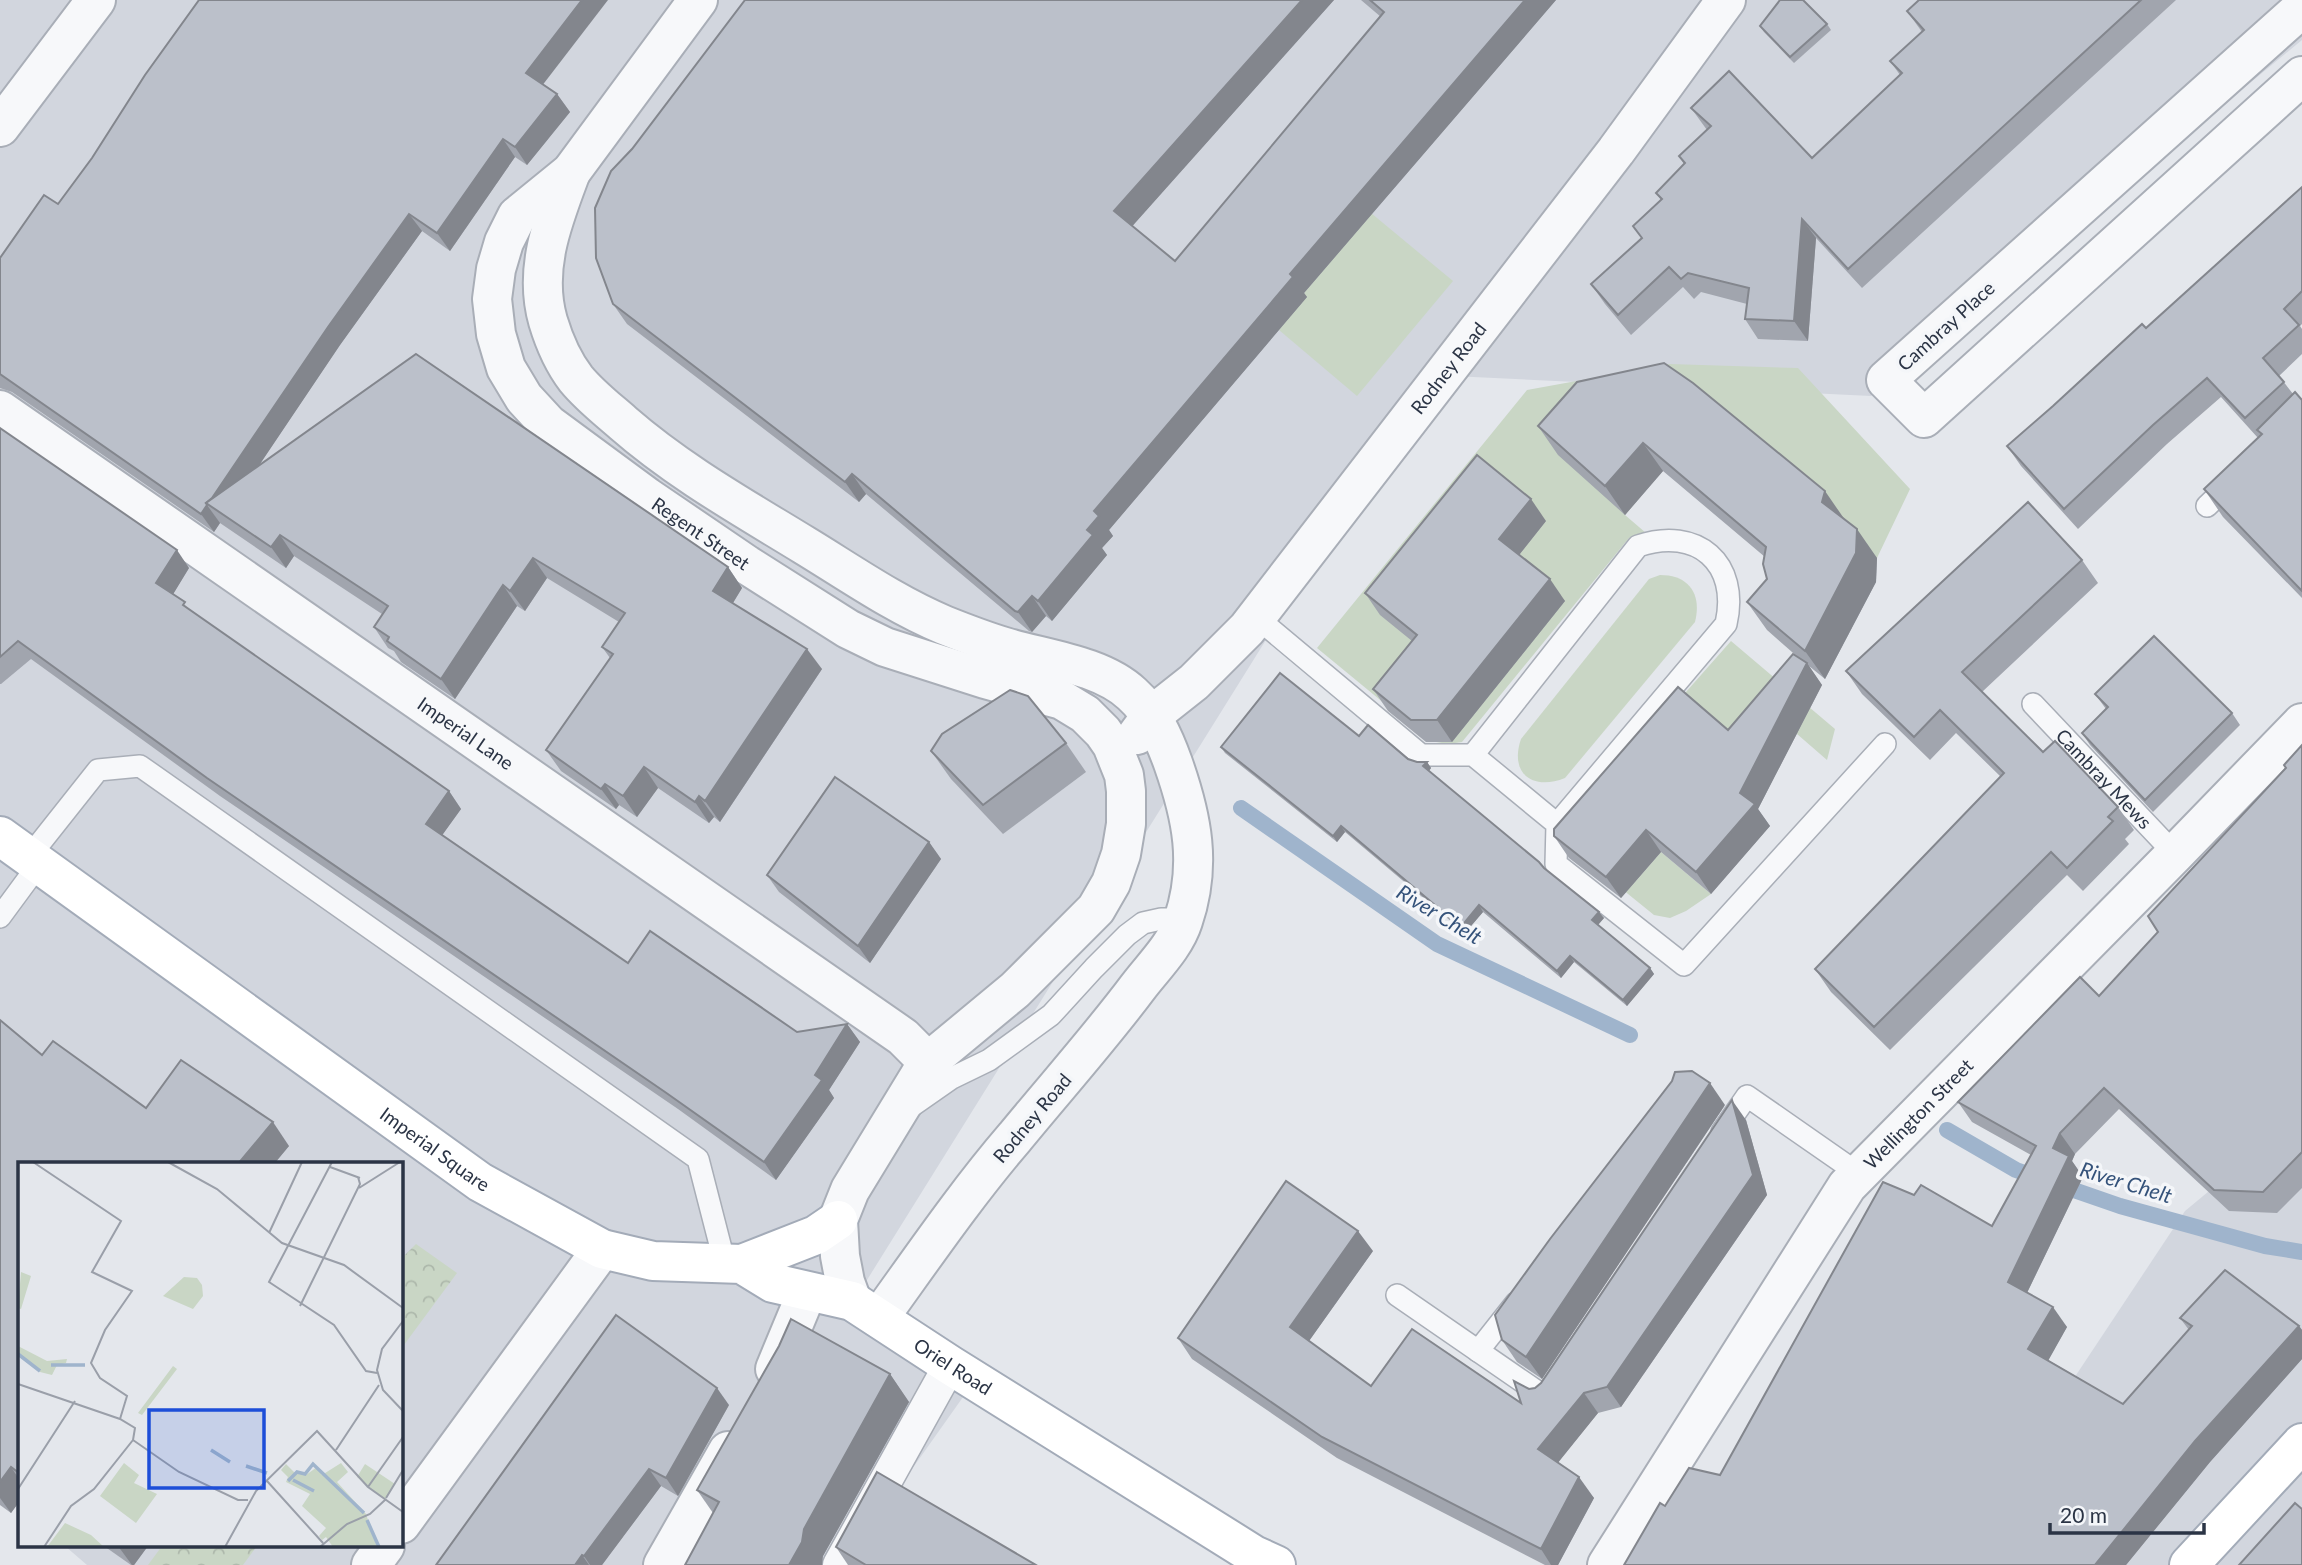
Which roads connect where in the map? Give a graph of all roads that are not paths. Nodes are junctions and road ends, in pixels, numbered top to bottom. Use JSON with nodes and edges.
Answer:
{"nodes":[{"id":1,"x":96,"y":0,"type":"edge"},
{"id":2,"x":698,"y":0,"type":"edge"},
{"id":3,"x":1726,"y":0,"type":"edge"},
{"id":4,"x":2302,"y":8,"type":"edge"},
{"id":5,"x":2302,"y":76,"type":"edge"},
{"id":6,"x":0,"y":127,"type":"edge"},
{"id":7,"x":571,"y":172,"type":"junction"},
{"id":8,"x":0,"y":410,"type":"edge"},
{"id":9,"x":2245,"y":469,"type":"edge"},
{"id":10,"x":2207,"y":506,"type":"dead end"},
{"id":11,"x":1256,"y":617,"type":"junction"},
{"id":12,"x":2033,"y":704,"type":"dead end"},
{"id":13,"x":1151,"y":716,"type":"junction"},
{"id":14,"x":2302,"y":723,"type":"edge"},
{"id":15,"x":1885,"y":744,"type":"edge"},
{"id":16,"x":1473,"y":755,"type":"junction"},
{"id":17,"x":1119,"y":760,"type":"junction"},
{"id":18,"x":1557,"y":824,"type":"junction"},
{"id":19,"x":23,"y":852,"type":"edge"},
{"id":20,"x":2175,"y":854,"type":"junction"},
{"id":21,"x":0,"y":917,"type":"edge"},
{"id":22,"x":1184,"y":919,"type":"junction"},
{"id":23,"x":928,"y":1062,"type":"junction"},
{"id":24,"x":896,"y":1117,"type":"junction"},
{"id":25,"x":1708,"y":1154,"type":"edge"},
{"id":26,"x":1859,"y":1174,"type":"junction"},
{"id":27,"x":838,"y":1220,"type":"junction"},
{"id":28,"x":602,"y":1249,"type":"junction"},
{"id":29,"x":734,"y":1264,"type":"junction"},
{"id":30,"x":1528,"y":1287,"type":"edge"},
{"id":31,"x":807,"y":1292,"type":"junction"},
{"id":32,"x":1397,"y":1296,"type":"dead end"},
{"id":33,"x":865,"y":1309,"type":"junction"},
{"id":34,"x":1478,"y":1352,"type":"junction"},
{"id":35,"x":950,"y":1365,"type":"junction"},
{"id":36,"x":1561,"y":1374,"type":"edge"},
{"id":37,"x":2302,"y":1443,"type":"edge"},
{"id":38,"x":402,"y":1523,"type":"edge"},
{"id":39,"x":384,"y":1548,"type":"edge"},
{"id":40,"x":1259,"y":1562,"type":"edge"},
{"id":41,"x":371,"y":1565,"type":"edge"},
{"id":42,"x":663,"y":1565,"type":"edge"},
{"id":43,"x":839,"y":1565,"type":"edge"},
{"id":44,"x":1607,"y":1565,"type":"edge"},
{"id":45,"x":2189,"y":1565,"type":"edge"}],
"edges":[{"from":1,"to":6,"type":"street"},
{"from":2,"to":7,"type":"street","name":"Regent Street"},
{"from":3,"to":11,"type":"street","name":"Rodney Road"},
{"from":4,"to":5,"type":"street","name":"Cambray Place"},
{"from":7,"to":13,"type":"street","name":"Regent Street"},
{"from":7,"to":17,"type":"street","name":"Regent Street"},
{"from":8,"to":23,"type":"street","name":"Imperial Lane"},
{"from":9,"to":10,"type":"lane"},
{"from":11,"to":13,"type":"street","name":"Rodney Road"},
{"from":11,"to":16,"type":"lane"},
{"from":12,"to":20,"type":"lane","name":"Cambray Mews"},
{"from":13,"to":17,"type":"street","name":"Rodney Road"},
{"from":13,"to":22,"type":"street","name":"Rodney Road"},
{"from":14,"to":20,"type":"street","name":"Wellington Street"},
{"from":15,"to":18,"type":"lane"},
{"from":16,"to":18,"type":"lane"},
{"from":16,"to":18,"type":"lane"},
{"from":17,"to":23,"type":"street"},
{"from":19,"to":21,"type":"lane"},
{"from":19,"to":28,"type":"main road","name":"Imperial Square"},
{"from":19,"to":29,"type":"lane"},
{"from":20,"to":26,"type":"street","name":"Wellington Street"},
{"from":22,"to":24,"type":"lane"},
{"from":22,"to":33,"type":"street","name":"Rodney Road"},
{"from":23,"to":24,"type":"street"},
{"from":24,"to":27,"type":"street"},
{"from":25,"to":26,"type":"lane"},
{"from":26,"to":44,"type":"street","name":"Wellington Street"},
{"from":27,"to":29,"type":"main road"},
{"from":27,"to":33,"type":"street"},
{"from":28,"to":29,"type":"main road","name":"Oriel Road"},
{"from":28,"to":38,"type":"street"},
{"from":29,"to":31,"type":"main road","name":"Oriel Road"},
{"from":30,"to":34,"type":"lane"},
{"from":31,"to":33,"type":"main road","name":"Oriel Road"},
{"from":31,"to":42,"type":"street"},
{"from":32,"to":34,"type":"lane"},
{"from":33,"to":35,"type":"main road","name":"Oriel Road"},
{"from":34,"to":36,"type":"lane"},
{"from":35,"to":40,"type":"main road","name":"Oriel Road"},
{"from":35,"to":43,"type":"street"},
{"from":37,"to":45,"type":"main road"},
{"from":39,"to":41,"type":"street"}]}
